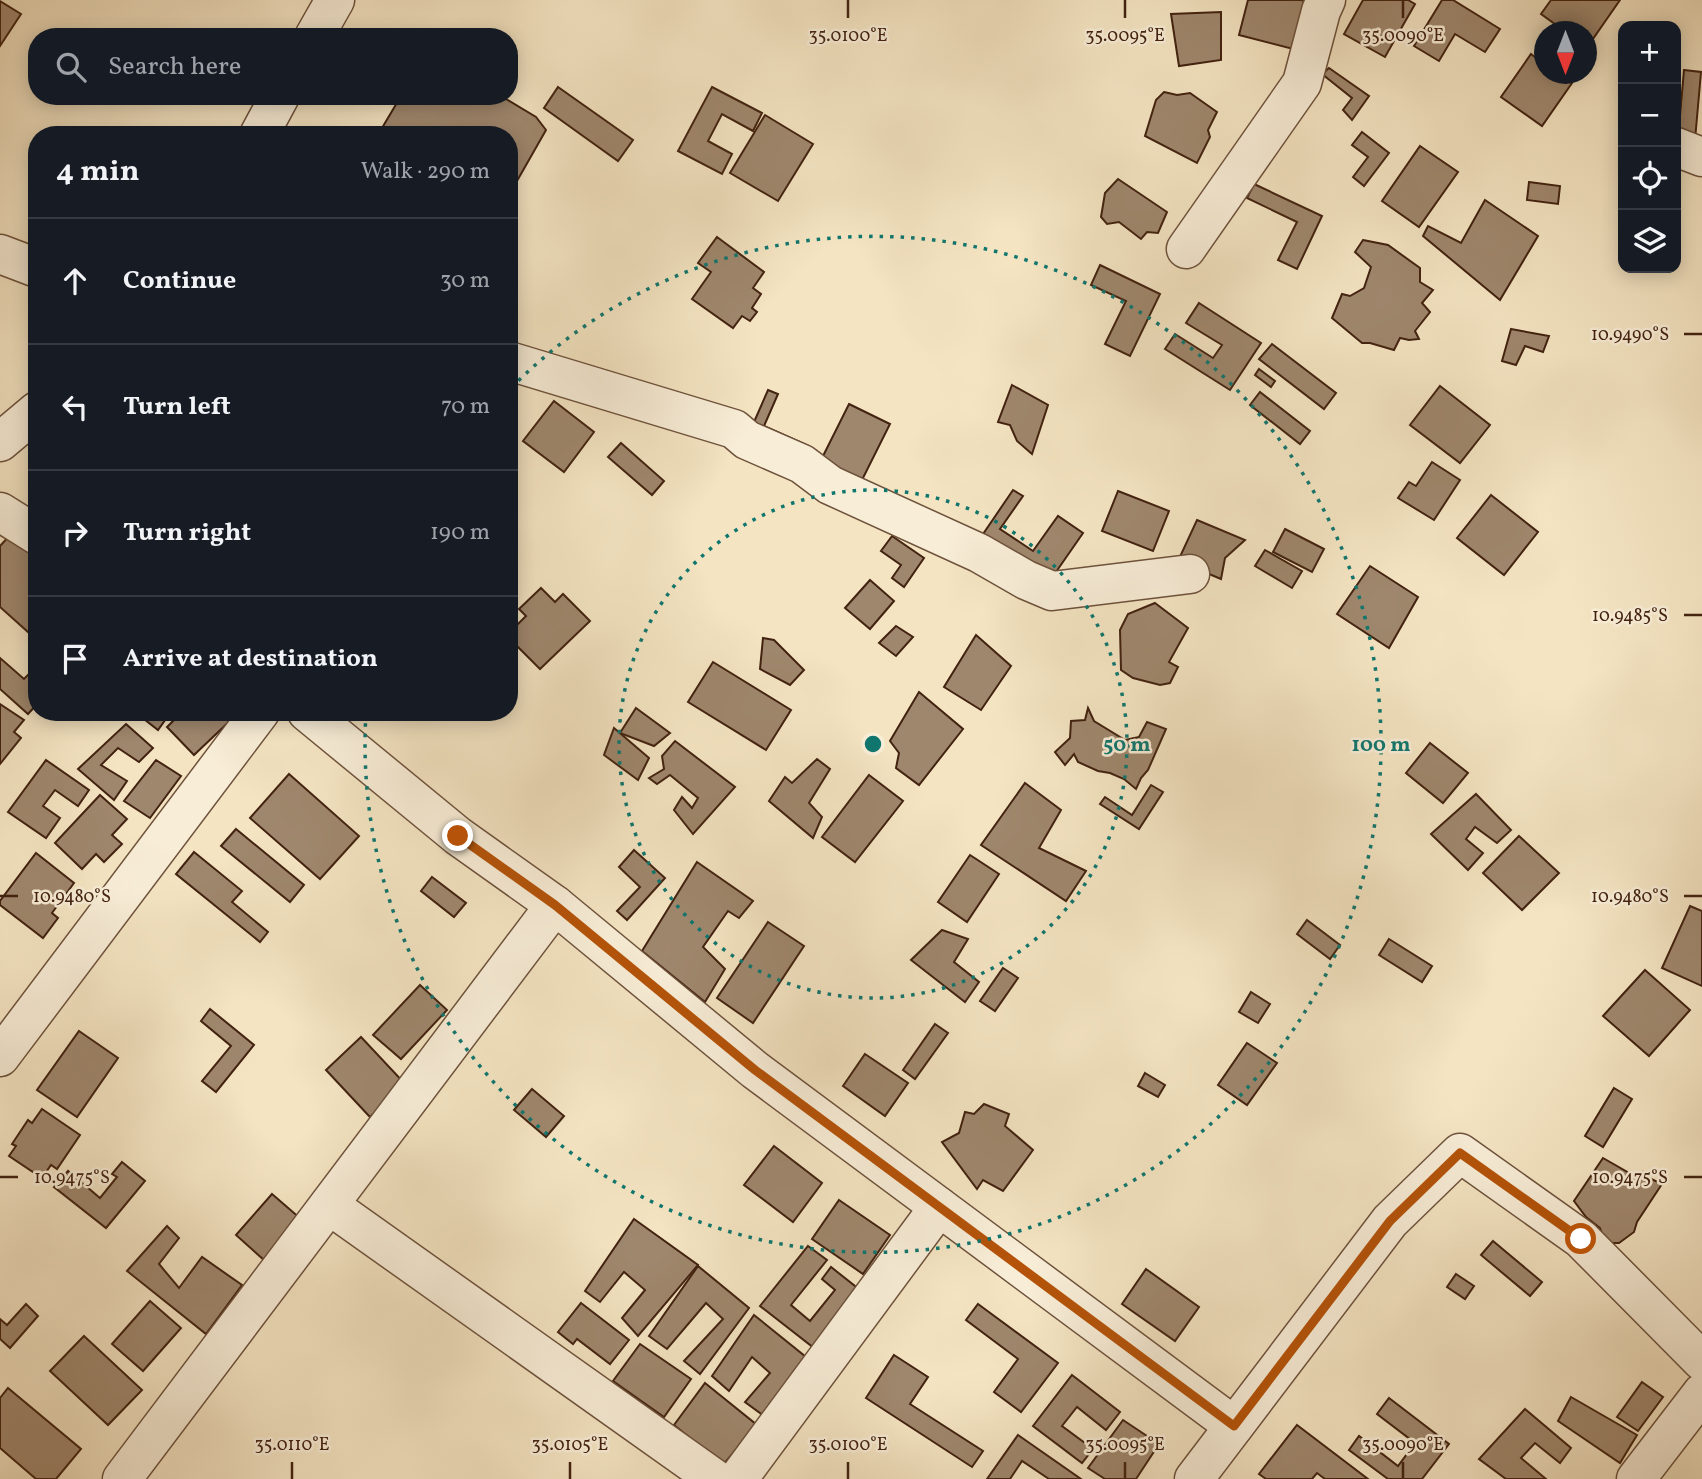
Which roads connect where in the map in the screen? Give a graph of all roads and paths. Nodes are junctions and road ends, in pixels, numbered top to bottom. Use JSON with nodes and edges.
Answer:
{"nodes":[{"id":1,"x":335,"y":0,"type":"edge"},
{"id":2,"x":1326,"y":0,"type":"edge"},
{"id":3,"x":319,"y":28,"type":"edge"},
{"id":4,"x":275,"y":105,"type":"edge"},
{"id":5,"x":264,"y":126,"type":"edge"},
{"id":6,"x":1681,"y":150,"type":"edge"},
{"id":7,"x":1702,"y":157,"type":"edge"},
{"id":8,"x":1186,"y":249,"type":"dead end"},
{"id":9,"x":0,"y":254,"type":"edge"},
{"id":10,"x":28,"y":265,"type":"edge"},
{"id":11,"x":518,"y":364,"type":"edge"},
{"id":12,"x":28,"y":419,"type":"edge"},
{"id":13,"x":0,"y":442,"type":"edge"},
{"id":14,"x":0,"y":512,"type":"edge"},
{"id":15,"x":28,"y":529,"type":"edge"},
{"id":16,"x":1191,"y":573,"type":"dead end"},
{"id":17,"x":253,"y":721,"type":"edge"},
{"id":18,"x":318,"y":721,"type":"edge"},
{"id":19,"x":555,"y":905,"type":"junction"},
{"id":20,"x":0,"y":1057,"type":"edge"},
{"id":21,"x":329,"y":1205,"type":"junction"},
{"id":22,"x":939,"y":1206,"type":"junction"},
{"id":23,"x":1702,"y":1361,"type":"edge"},
{"id":24,"x":1702,"y":1393,"type":"edge"},
{"id":25,"x":1234,"y":1426,"type":"junction"},
{"id":26,"x":122,"y":1479,"type":"edge"},
{"id":27,"x":715,"y":1479,"type":"edge"},
{"id":28,"x":738,"y":1479,"type":"edge"},
{"id":29,"x":1194,"y":1479,"type":"edge"},
{"id":30,"x":1636,"y":1479,"type":"edge"}],
"edges":[{"from":1,"to":3,"type":"street"},
{"from":2,"to":8,"type":"street"},
{"from":4,"to":5,"type":"street"},
{"from":6,"to":7,"type":"street"},
{"from":9,"to":10,"type":"street"},
{"from":11,"to":16,"type":"street"},
{"from":12,"to":13,"type":"street"},
{"from":14,"to":15,"type":"street"},
{"from":17,"to":20,"type":"street"},
{"from":18,"to":19,"type":"street"},
{"from":19,"to":21,"type":"street"},
{"from":19,"to":22,"type":"street"},
{"from":21,"to":26,"type":"street"},
{"from":21,"to":27,"type":"street"},
{"from":22,"to":25,"type":"street"},
{"from":22,"to":28,"type":"street"},
{"from":23,"to":25,"type":"street"},
{"from":24,"to":30,"type":"street"},
{"from":25,"to":29,"type":"street"}]}
